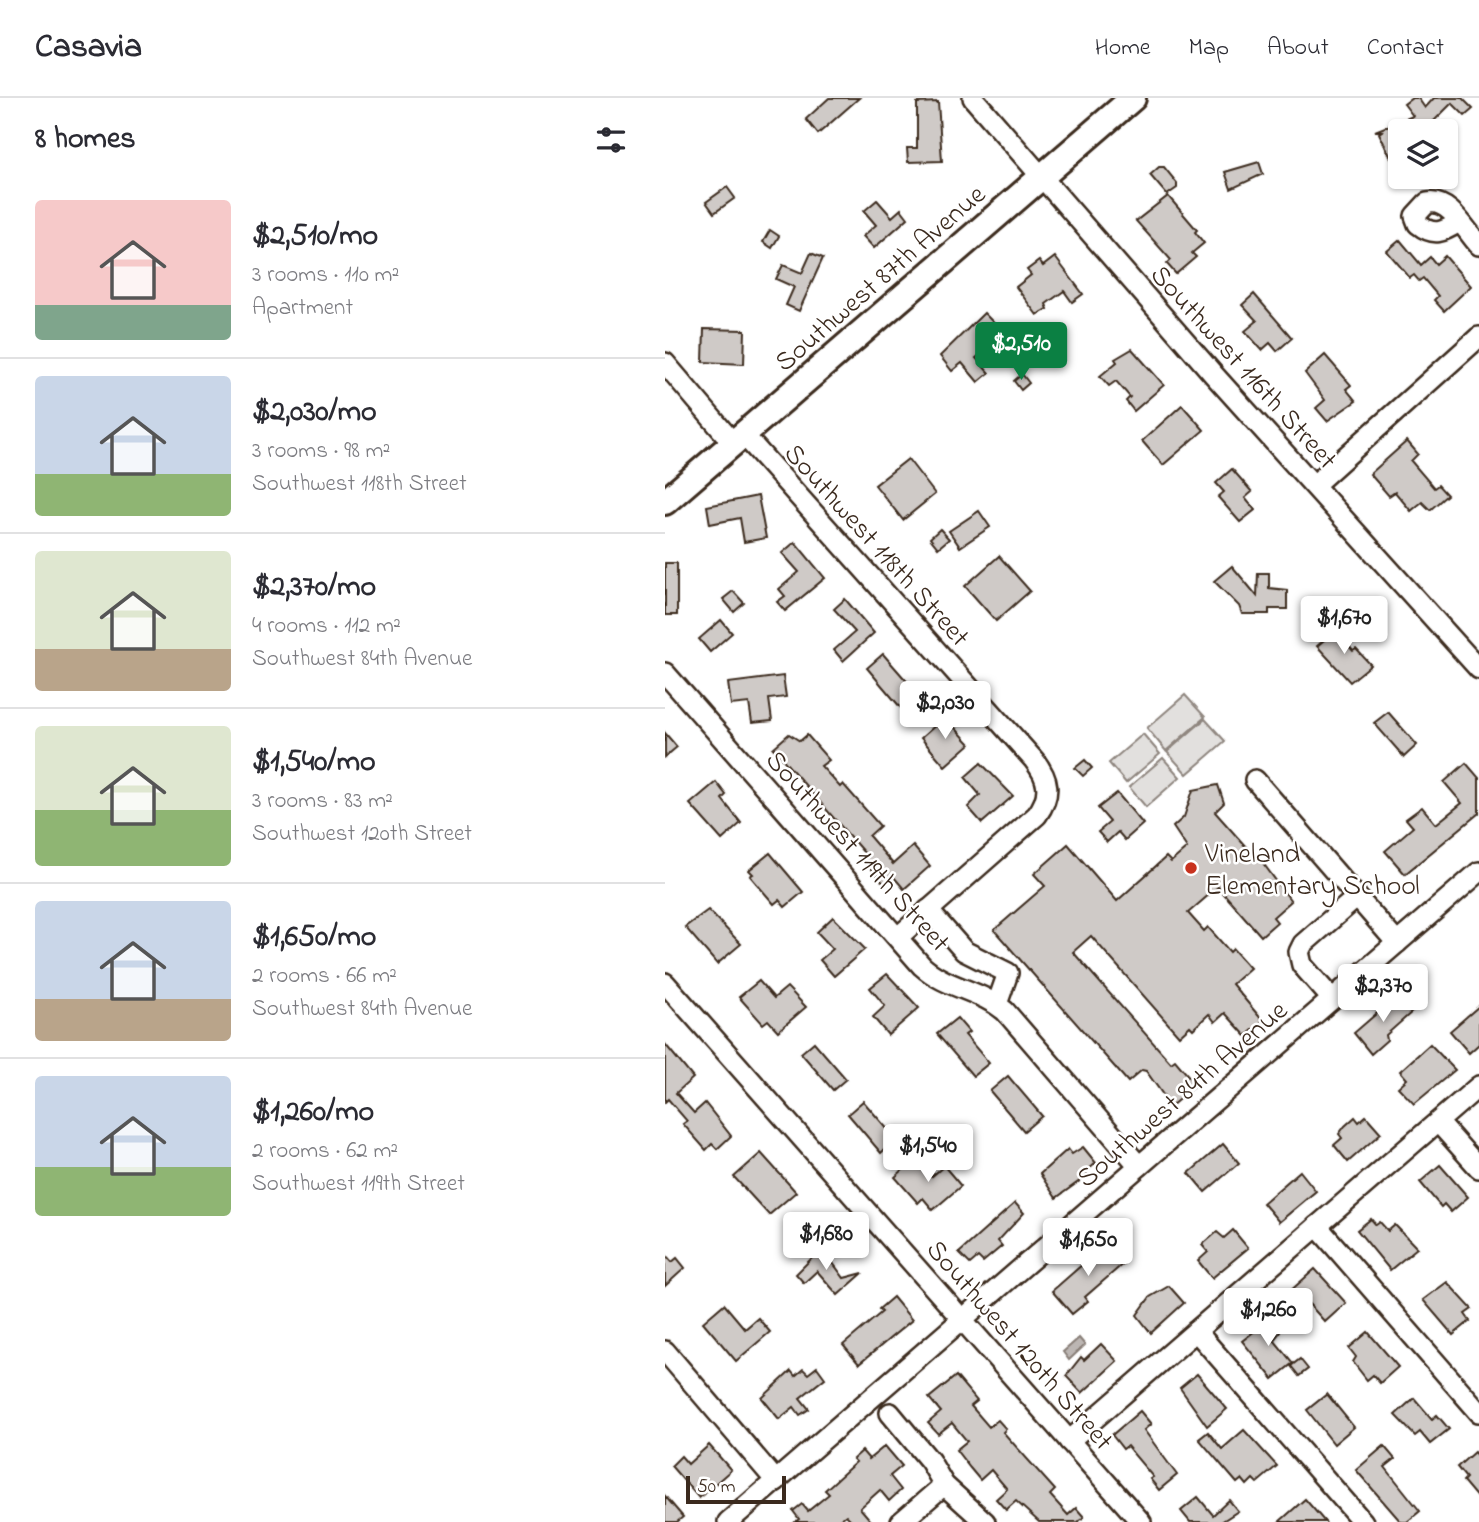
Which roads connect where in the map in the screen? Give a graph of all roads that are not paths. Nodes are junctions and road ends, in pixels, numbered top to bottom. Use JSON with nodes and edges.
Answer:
{"nodes":[{"id":1,"x":973,"y":98,"type":"edge"},
{"id":2,"x":1133,"y":98,"type":"edge"},
{"id":3,"x":1041,"y":177,"type":"junction"},
{"id":4,"x":1459,"y":222,"type":"dead end"},
{"id":5,"x":1479,"y":245,"type":"edge"},
{"id":6,"x":1479,"y":337,"type":"edge"},
{"id":7,"x":665,"y":363,"type":"edge"},
{"id":8,"x":738,"y":439,"type":"junction"},
{"id":9,"x":1314,"y":485,"type":"junction"},
{"id":10,"x":665,"y":502,"type":"edge"},
{"id":11,"x":1479,"y":669,"type":"edge"},
{"id":12,"x":665,"y":673,"type":"edge"},
{"id":13,"x":1255,"y":780,"type":"dead end"},
{"id":14,"x":1479,"y":872,"type":"edge"},
{"id":15,"x":1357,"y":897,"type":"junction"},
{"id":16,"x":929,"y":910,"type":"junction"},
{"id":17,"x":898,"y":937,"type":"junction"},
{"id":18,"x":1397,"y":943,"type":"junction"},
{"id":19,"x":665,"y":983,"type":"edge"},
{"id":20,"x":1332,"y":999,"type":"junction"},
{"id":21,"x":997,"y":1004,"type":"junction"},
{"id":22,"x":1479,"y":1086,"type":"edge"},
{"id":23,"x":1438,"y":1122,"type":"junction"},
{"id":24,"x":1139,"y":1166,"type":"junction"},
{"id":25,"x":1479,"y":1168,"type":"edge"},
{"id":26,"x":1317,"y":1226,"type":"junction"},
{"id":27,"x":963,"y":1320,"type":"junction"},
{"id":28,"x":1196,"y":1331,"type":"junction"},
{"id":29,"x":665,"y":1352,"type":"edge"},
{"id":30,"x":1479,"y":1412,"type":"edge"},
{"id":31,"x":890,"y":1413,"type":"dead end"},
{"id":32,"x":1069,"y":1441,"type":"junction"},
{"id":33,"x":776,"y":1481,"type":"junction"},
{"id":34,"x":944,"y":1485,"type":"junction"},
{"id":35,"x":728,"y":1522,"type":"edge"},
{"id":36,"x":901,"y":1522,"type":"edge"},
{"id":37,"x":985,"y":1522,"type":"edge"},
{"id":38,"x":1141,"y":1522,"type":"edge"},
{"id":39,"x":1363,"y":1522,"type":"edge"}],
"edges":[{"from":1,"to":3,"type":"street","name":"Southwest 116th Street"},
{"from":2,"to":3,"type":"main road","name":"Southwest 87th Avenue"},
{"from":3,"to":8,"type":"main road","name":"Southwest 87th Avenue"},
{"from":3,"to":9,"type":"street","name":"Southwest 116th Street"},
{"from":4,"to":5,"type":"street"},
{"from":6,"to":9,"type":"street"},
{"from":7,"to":8,"type":"street","name":"Southwest 118th Street"},
{"from":8,"to":10,"type":"main road","name":"Southwest 87th Avenue"},
{"from":8,"to":16,"type":"street","name":"Southwest 118th Street"},
{"from":9,"to":11,"type":"street","name":"Southwest 116th Street"},
{"from":12,"to":17,"type":"street","name":"Southwest 119th Street"},
{"from":13,"to":15,"type":"street"},
{"from":14,"to":18,"type":"street","name":"Southwest 84th Avenue"},
{"from":15,"to":18,"type":"street"},
{"from":15,"to":20,"type":"street"},
{"from":16,"to":17,"type":"street"},
{"from":16,"to":21,"type":"street"},
{"from":17,"to":21,"type":"street","name":"Southwest 119th Street"},
{"from":18,"to":20,"type":"street","name":"Southwest 84th Avenue"},
{"from":19,"to":27,"type":"street","name":"Southwest 120th Street"},
{"from":20,"to":24,"type":"street","name":"Southwest 84th Avenue"},
{"from":21,"to":24,"type":"street","name":"Southwest 119th Street"},
{"from":22,"to":23,"type":"street"},
{"from":23,"to":25,"type":"street"},
{"from":23,"to":26,"type":"street"},
{"from":24,"to":27,"type":"street","name":"Southwest 84th Avenue"},
{"from":26,"to":28,"type":"street"},
{"from":26,"to":30,"type":"street"},
{"from":27,"to":32,"type":"street","name":"Southwest 120th Street"},
{"from":27,"to":33,"type":"street","name":"Southwest 84th Avenue"},
{"from":28,"to":32,"type":"street"},
{"from":28,"to":39,"type":"street"},
{"from":29,"to":33,"type":"street"},
{"from":31,"to":34,"type":"street"},
{"from":32,"to":38,"type":"street","name":"Southwest 120th Street"},
{"from":33,"to":35,"type":"street","name":"Southwest 84th Avenue"},
{"from":34,"to":36,"type":"street"},
{"from":34,"to":37,"type":"street"}]}
